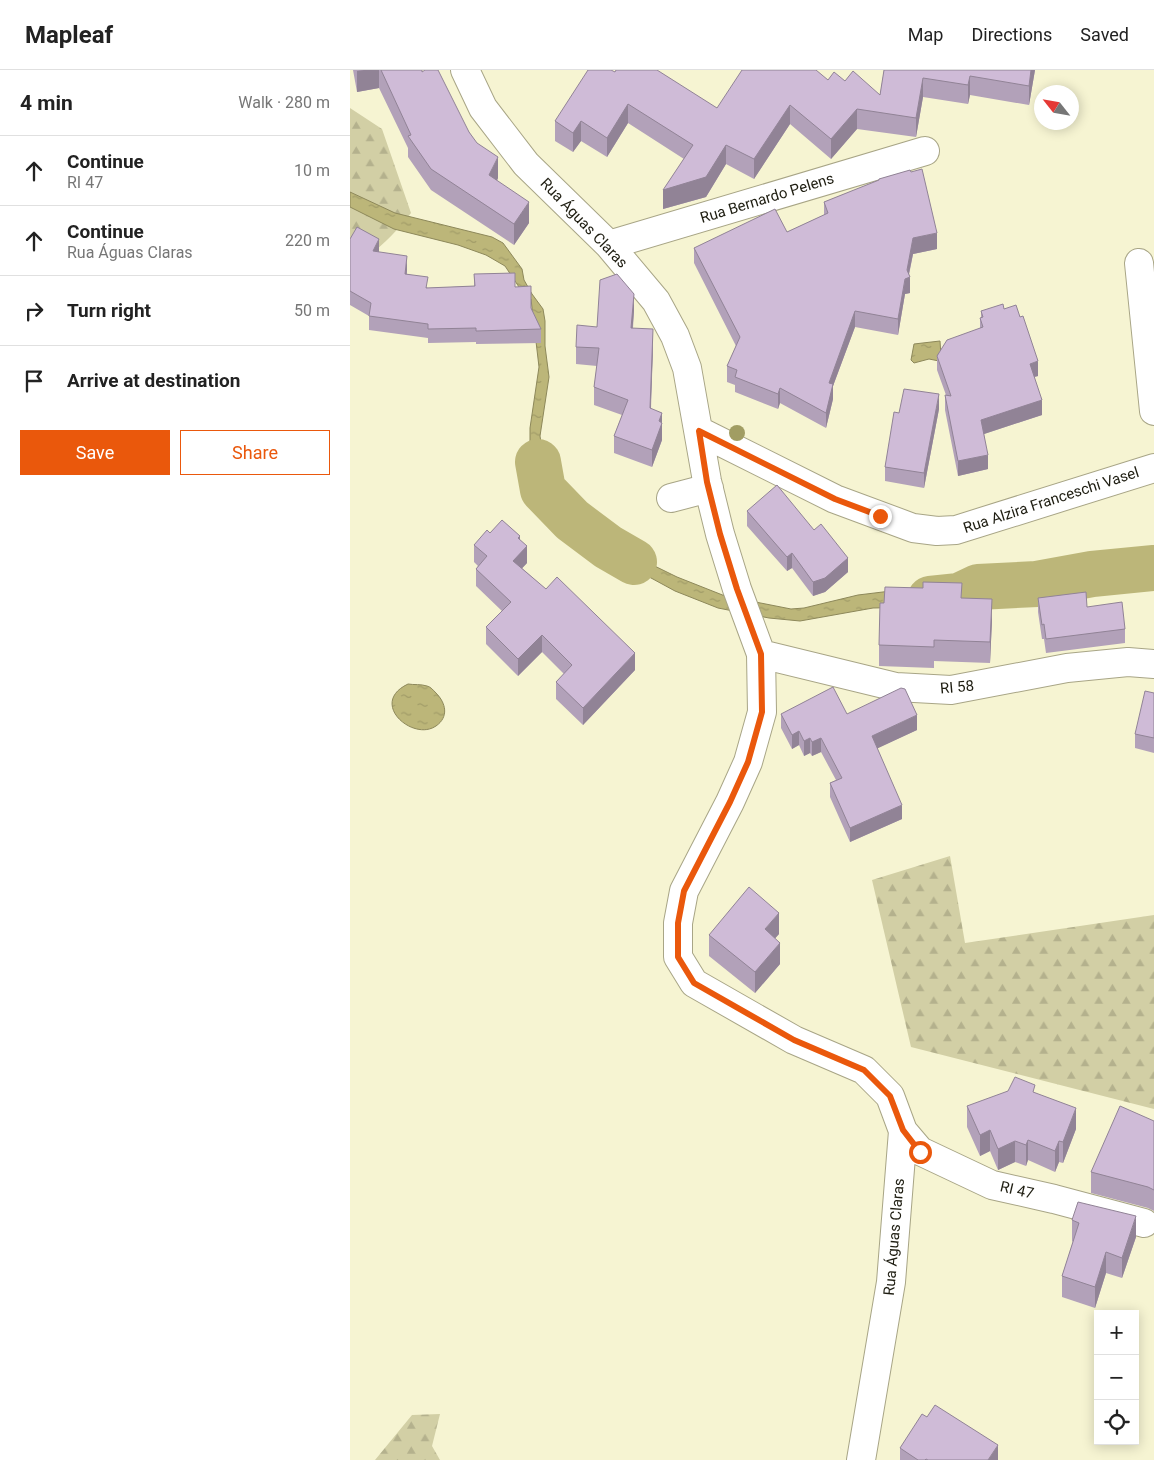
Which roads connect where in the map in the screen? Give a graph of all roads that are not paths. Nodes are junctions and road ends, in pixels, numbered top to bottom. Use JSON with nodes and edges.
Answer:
{"nodes":[{"id":1,"x":465,"y":70,"type":"edge"},
{"id":2,"x":924,"y":151,"type":"dead end"},
{"id":3,"x":609,"y":245,"type":"junction"},
{"id":4,"x":1139,"y":263,"type":"dead end"},
{"id":5,"x":1154,"y":411,"type":"edge"},
{"id":6,"x":699,"y":431,"type":"junction"},
{"id":7,"x":1154,"y":468,"type":"edge"},
{"id":8,"x":709,"y":488,"type":"junction"},
{"id":9,"x":671,"y":498,"type":"dead end"},
{"id":10,"x":761,"y":654,"type":"junction"},
{"id":11,"x":1154,"y":664,"type":"edge"},
{"id":12,"x":903,"y":1130,"type":"junction"},
{"id":13,"x":1144,"y":1223,"type":"dead end"},
{"id":14,"x":862,"y":1460,"type":"edge"}],
"edges":[{"from":1,"to":3,"type":"street","name":"Rua Águas Claras"},
{"from":2,"to":3,"type":"street","name":"Rua Bernardo Pelens"},
{"from":3,"to":6,"type":"street","name":"Rua Águas Claras"},
{"from":4,"to":5,"type":"street"},
{"from":6,"to":7,"type":"street","name":"Rua Alzira Franceschi Vasel"},
{"from":6,"to":8,"type":"street","name":"Rua Águas Claras"},
{"from":8,"to":9,"type":"street"},
{"from":8,"to":10,"type":"street","name":"Rua Águas Claras"},
{"from":10,"to":11,"type":"street","name":"RI 58"},
{"from":10,"to":12,"type":"street","name":"Rua Águas Claras"},
{"from":12,"to":13,"type":"street","name":"RI 47"},
{"from":12,"to":14,"type":"street","name":"Rua Águas Claras"}]}
